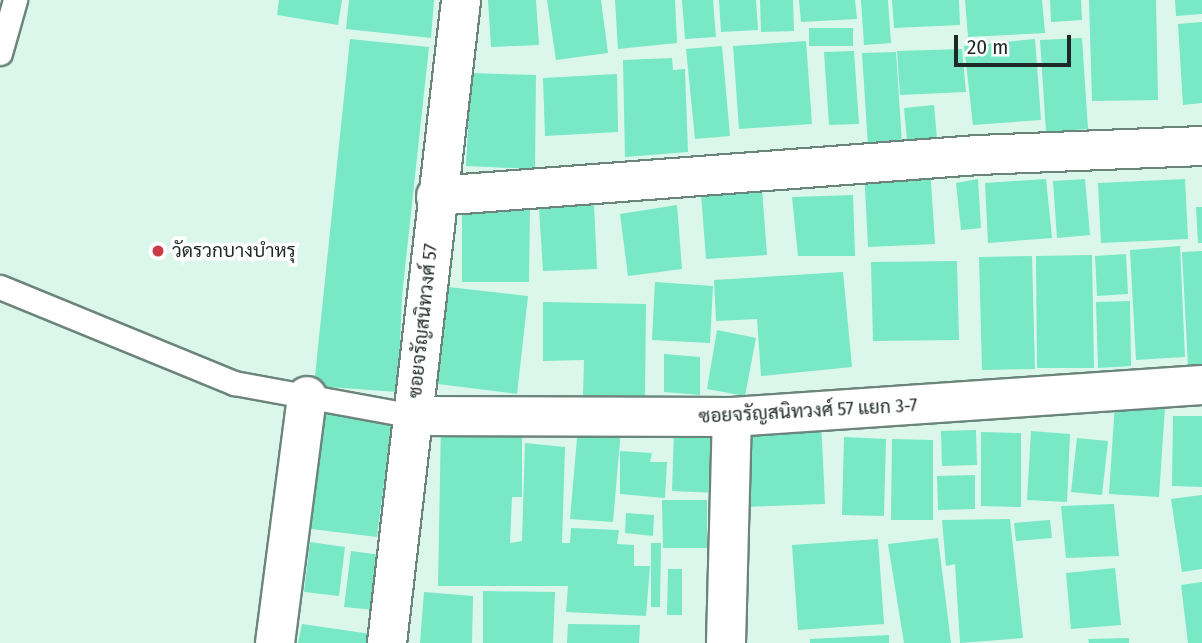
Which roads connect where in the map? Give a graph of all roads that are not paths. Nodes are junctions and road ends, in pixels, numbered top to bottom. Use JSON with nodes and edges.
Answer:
{"nodes":[{"id":1,"x":15,"y":0,"type":"edge"},
{"id":2,"x":461,"y":0,"type":"edge"},
{"id":3,"x":0,"y":53,"type":"edge"},
{"id":4,"x":1202,"y":146,"type":"edge"},
{"id":5,"x":436,"y":196,"type":"junction"},
{"id":6,"x":0,"y":287,"type":"edge"},
{"id":7,"x":1202,"y":385,"type":"edge"},
{"id":8,"x":307,"y":396,"type":"junction"},
{"id":9,"x":414,"y":416,"type":"junction"},
{"id":10,"x":732,"y":417,"type":"junction"},
{"id":11,"x":275,"y":643,"type":"edge"},
{"id":12,"x":387,"y":643,"type":"edge"},
{"id":13,"x":726,"y":643,"type":"edge"}],
"edges":[{"from":1,"to":3,"type":"lane"},
{"from":2,"to":5,"type":"street","name":"ซอยจรัญสนิทวงศ์ 57"},
{"from":4,"to":5,"type":"street"},
{"from":5,"to":9,"type":"street","name":"ซอยจรัญสนิทวงศ์ 57"},
{"from":6,"to":8,"type":"lane"},
{"from":7,"to":10,"type":"street","name":"ซอยจรัญสนิทวงศ์ 57 แยก 3-7"},
{"from":8,"to":9,"type":"lane"},
{"from":8,"to":11,"type":"street"},
{"from":9,"to":10,"type":"street","name":"ซอยจรัญสนิทวงศ์ 57 แยก 3-7"},
{"from":9,"to":12,"type":"street","name":"ซอยจรัญสนิทวงศ์ 57"},
{"from":10,"to":13,"type":"street"}]}
